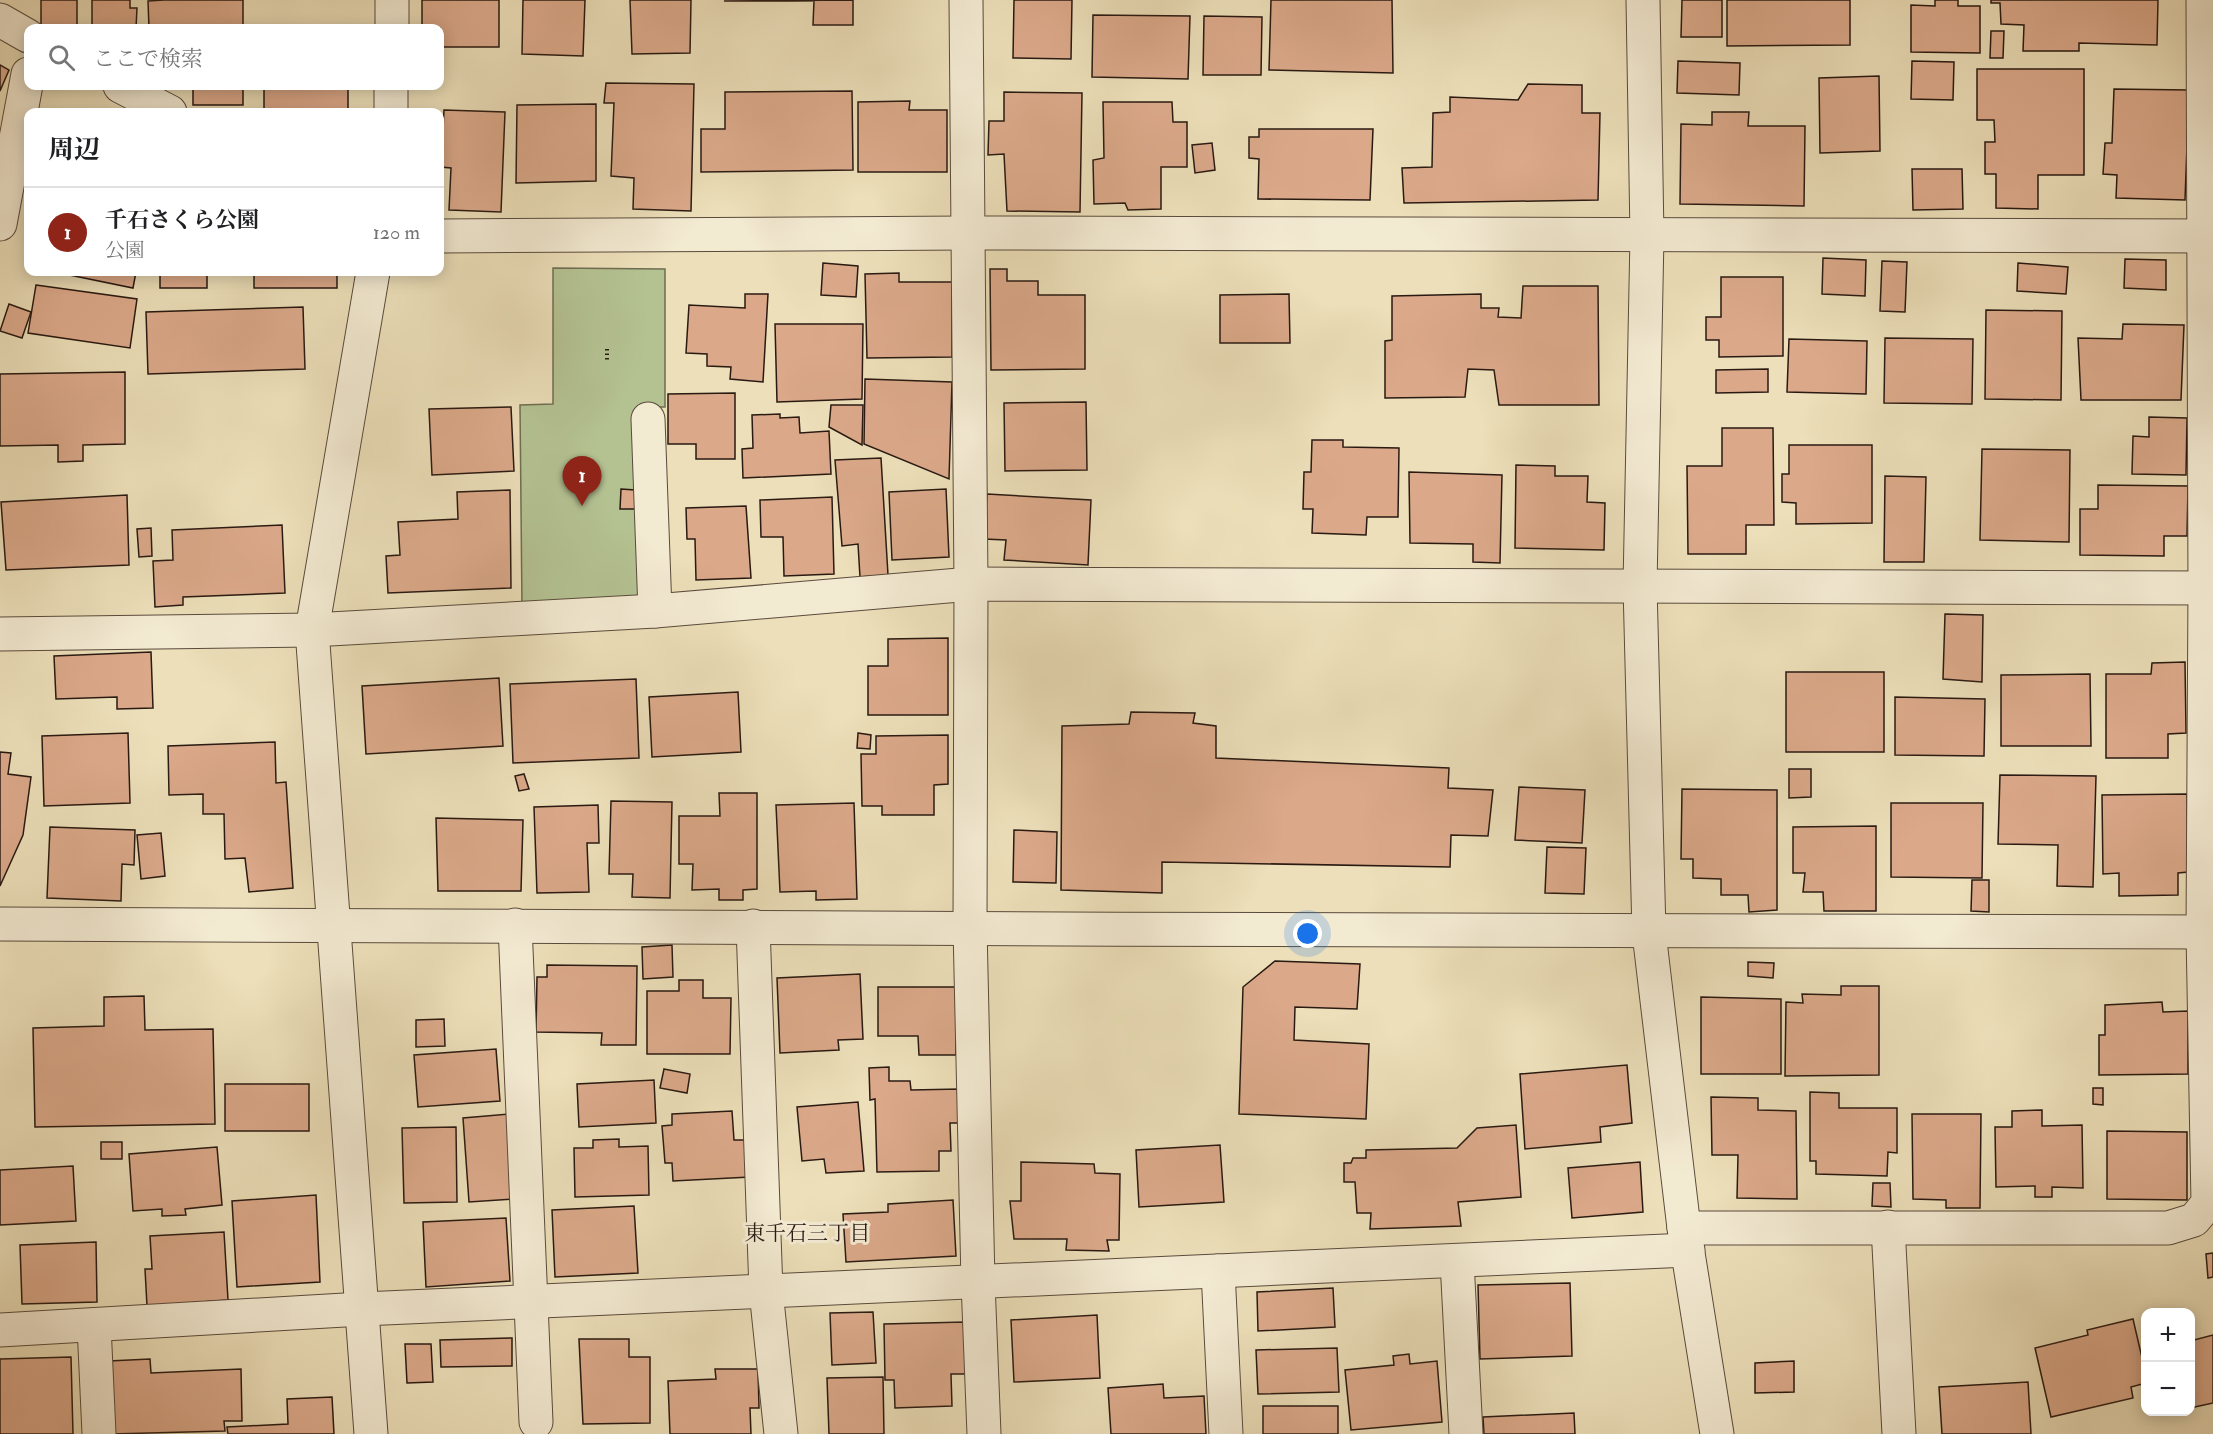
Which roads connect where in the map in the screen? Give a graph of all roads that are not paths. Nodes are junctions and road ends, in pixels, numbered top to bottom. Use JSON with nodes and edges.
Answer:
{"nodes":[{"id":1,"x":392,"y":0,"type":"edge"},
{"id":2,"x":966,"y":0,"type":"edge"},
{"id":3,"x":1643,"y":0,"type":"edge"},
{"id":4,"x":2203,"y":0,"type":"edge"},
{"id":5,"x":0,"y":20,"type":"edge"},
{"id":6,"x":392,"y":24,"type":"edge"},
{"id":7,"x":24,"y":34,"type":"edge"},
{"id":8,"x":25,"y":90,"type":"edge"},
{"id":9,"x":128,"y":90,"type":"edge"},
{"id":10,"x":392,"y":90,"type":"edge"},
{"id":11,"x":162,"y":108,"type":"edge"},
{"id":12,"x":391,"y":108,"type":"edge"},
{"id":13,"x":0,"y":224,"type":"edge"},
{"id":14,"x":968,"y":233,"type":"junction"},
{"id":15,"x":444,"y":236,"type":"edge"},
{"id":16,"x":1647,"y":236,"type":"junction"},
{"id":17,"x":2209,"y":236,"type":"edge"},
{"id":18,"x":372,"y":276,"type":"edge"},
{"id":19,"x":648,"y":419,"type":"dead end"},
{"id":20,"x":970,"y":584,"type":"junction"},
{"id":21,"x":1640,"y":586,"type":"junction"},
{"id":22,"x":2209,"y":588,"type":"edge"},
{"id":23,"x":655,"y":611,"type":"junction"},
{"id":24,"x":312,"y":630,"type":"junction"},
{"id":25,"x":0,"y":634,"type":"edge"},
{"id":26,"x":0,"y":924,"type":"edge"},
{"id":27,"x":334,"y":924,"type":"junction"},
{"id":28,"x":515,"y":925,"type":"junction"},
{"id":29,"x":753,"y":926,"type":"junction"},
{"id":30,"x":970,"y":927,"type":"junction"},
{"id":31,"x":2208,"y":932,"type":"edge"},
{"id":32,"x":1649,"y":933,"type":"junction"},
{"id":33,"x":1888,"y":1227,"type":"junction"},
{"id":34,"x":1686,"y":1239,"type":"junction"},
{"id":35,"x":1457,"y":1260,"type":"junction"},
{"id":36,"x":1218,"y":1271,"type":"junction"},
{"id":37,"x":978,"y":1282,"type":"junction"},
{"id":38,"x":766,"y":1291,"type":"junction"},
{"id":39,"x":532,"y":1302,"type":"junction"},
{"id":40,"x":362,"y":1309,"type":"junction"},
{"id":41,"x":94,"y":1325,"type":"junction"},
{"id":42,"x":0,"y":1330,"type":"edge"},
{"id":43,"x":536,"y":1422,"type":"dead end"},
{"id":44,"x":99,"y":1434,"type":"edge"},
{"id":45,"x":371,"y":1434,"type":"edge"},
{"id":46,"x":781,"y":1434,"type":"edge"},
{"id":47,"x":984,"y":1434,"type":"edge"},
{"id":48,"x":1226,"y":1434,"type":"edge"},
{"id":49,"x":1466,"y":1434,"type":"edge"},
{"id":50,"x":1717,"y":1434,"type":"edge"},
{"id":51,"x":1899,"y":1434,"type":"edge"}],
"edges":[{"from":1,"to":6,"type":"street"},
{"from":2,"to":14,"type":"street"},
{"from":3,"to":16,"type":"street"},
{"from":4,"to":17,"type":"street"},
{"from":5,"to":7,"type":"street"},
{"from":8,"to":13,"type":"street"},
{"from":9,"to":11,"type":"street"},
{"from":10,"to":12,"type":"street"},
{"from":14,"to":15,"type":"street"},
{"from":14,"to":16,"type":"street"},
{"from":14,"to":20,"type":"street"},
{"from":16,"to":17,"type":"street"},
{"from":16,"to":21,"type":"street"},
{"from":17,"to":22,"type":"street"},
{"from":18,"to":24,"type":"street"},
{"from":19,"to":23,"type":"street"},
{"from":20,"to":21,"type":"street"},
{"from":20,"to":23,"type":"street"},
{"from":20,"to":30,"type":"street"},
{"from":21,"to":22,"type":"street"},
{"from":21,"to":32,"type":"street"},
{"from":22,"to":31,"type":"street"},
{"from":23,"to":24,"type":"street"},
{"from":24,"to":25,"type":"street"},
{"from":24,"to":27,"type":"street"},
{"from":26,"to":27,"type":"street"},
{"from":27,"to":28,"type":"street"},
{"from":27,"to":40,"type":"street"},
{"from":28,"to":29,"type":"street"},
{"from":28,"to":39,"type":"street"},
{"from":29,"to":30,"type":"street"},
{"from":29,"to":38,"type":"street"},
{"from":30,"to":32,"type":"street"},
{"from":30,"to":37,"type":"street"},
{"from":31,"to":32,"type":"street"},
{"from":31,"to":33,"type":"street"},
{"from":32,"to":34,"type":"street"},
{"from":33,"to":34,"type":"street"},
{"from":33,"to":51,"type":"street"},
{"from":34,"to":35,"type":"street"},
{"from":34,"to":50,"type":"street"},
{"from":35,"to":36,"type":"street"},
{"from":35,"to":49,"type":"street"},
{"from":36,"to":37,"type":"street"},
{"from":36,"to":48,"type":"street"},
{"from":37,"to":38,"type":"street"},
{"from":37,"to":47,"type":"street"},
{"from":38,"to":39,"type":"street"},
{"from":38,"to":46,"type":"street"},
{"from":39,"to":40,"type":"street"},
{"from":39,"to":43,"type":"street"},
{"from":40,"to":41,"type":"street"},
{"from":40,"to":45,"type":"street"},
{"from":41,"to":42,"type":"street"},
{"from":41,"to":44,"type":"street"}]}
